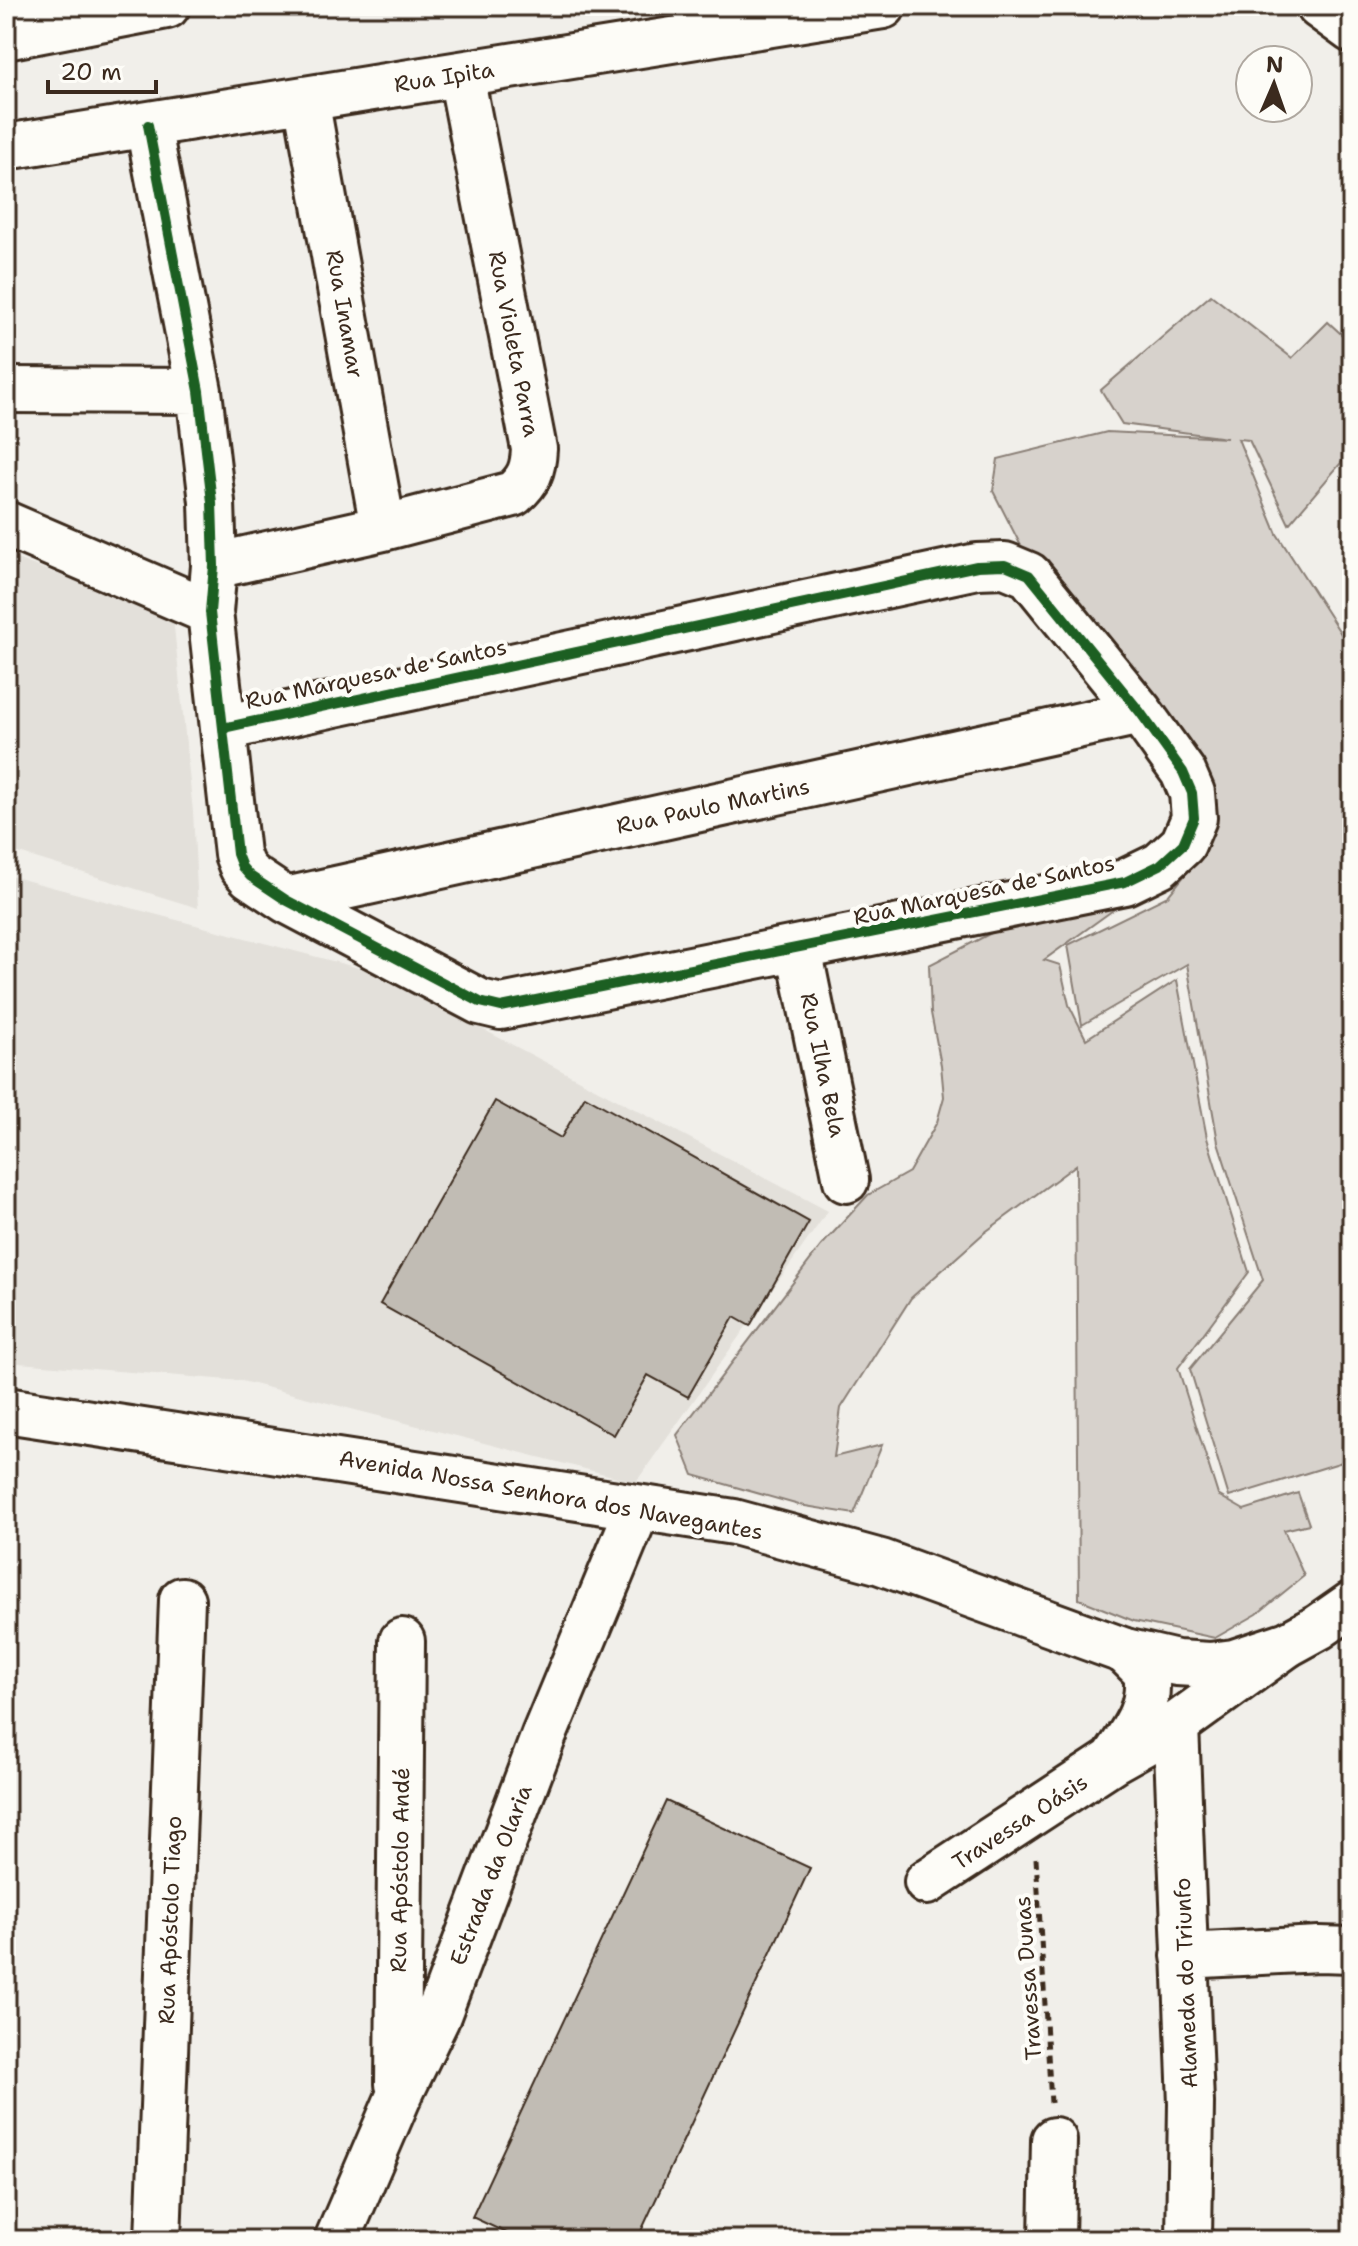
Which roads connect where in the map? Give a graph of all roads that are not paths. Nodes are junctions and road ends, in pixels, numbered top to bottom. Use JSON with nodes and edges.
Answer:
{"nodes":[{"id":1,"x":167,"y":6,"type":"edge"},
{"id":2,"x":883,"y":6,"type":"edge"},
{"id":3,"x":1319,"y":6,"type":"edge"},
{"id":4,"x":1352,"y":30,"type":"edge"},
{"id":5,"x":6,"y":37,"type":"edge"},
{"id":6,"x":461,"y":75,"type":"junction"},
{"id":7,"x":306,"y":99,"type":"junction"},
{"id":8,"x":148,"y":125,"type":"junction"},
{"id":9,"x":6,"y":147,"type":"edge"},
{"id":10,"x":6,"y":390,"type":"edge"},
{"id":11,"x":199,"y":391,"type":"junction"},
{"id":12,"x":6,"y":524,"type":"edge"},
{"id":13,"x":383,"y":528,"type":"junction"},
{"id":14,"x":214,"y":566,"type":"junction"},
{"id":15,"x":210,"y":612,"type":"junction"},
{"id":16,"x":1140,"y":712,"type":"junction"},
{"id":17,"x":223,"y":728,"type":"junction"},
{"id":18,"x":286,"y":900,"type":"junction"},
{"id":19,"x":799,"y":949,"type":"junction"},
{"id":20,"x":846,"y":1180,"type":"dead end"},
{"id":21,"x":6,"y":1410,"type":"edge"},
{"id":22,"x":638,"y":1508,"type":"junction"},
{"id":23,"x":182,"y":1600,"type":"dead end"},
{"id":24,"x":1352,"y":1604,"type":"edge"},
{"id":25,"x":402,"y":1641,"type":"dead end"},
{"id":26,"x":1288,"y":1644,"type":"junction"},
{"id":27,"x":1125,"y":1651,"type":"junction"},
{"id":28,"x":1176,"y":1725,"type":"junction"},
{"id":29,"x":1112,"y":1761,"type":"junction"},
{"id":30,"x":927,"y":1882,"type":"dead end"},
{"id":31,"x":1352,"y":1950,"type":"edge"},
{"id":32,"x":1184,"y":1956,"type":"junction"},
{"id":33,"x":398,"y":2098,"type":"junction"},
{"id":34,"x":1054,"y":2140,"type":"road end"},
{"id":35,"x":158,"y":2240,"type":"edge"},
{"id":36,"x":337,"y":2240,"type":"edge"},
{"id":37,"x":1052,"y":2240,"type":"edge"},
{"id":38,"x":1189,"y":2240,"type":"edge"}],
"edges":[{"from":1,"to":5,"type":"street"},
{"from":2,"to":6,"type":"street","name":"Rua Ipita"},
{"from":3,"to":4,"type":"street"},
{"from":6,"to":7,"type":"street","name":"Rua Ipita"},
{"from":6,"to":13,"type":"street","name":"Rua Violeta Parra"},
{"from":7,"to":8,"type":"street","name":"Rua Ipita"},
{"from":7,"to":13,"type":"street","name":"Rua Inamar"},
{"from":8,"to":9,"type":"street","name":"Rua Ipita"},
{"from":8,"to":11,"type":"street","name":"Rua Marquesa de Santos"},
{"from":10,"to":11,"type":"street"},
{"from":11,"to":14,"type":"street","name":"Rua Marquesa de Santos"},
{"from":12,"to":15,"type":"street"},
{"from":13,"to":14,"type":"street","name":"Rua Violeta Parra"},
{"from":14,"to":15,"type":"street","name":"Rua Marquesa de Santos"},
{"from":15,"to":17,"type":"street","name":"Rua Marquesa de Santos"},
{"from":16,"to":17,"type":"street","name":"Rua Marquesa de Santos"},
{"from":16,"to":18,"type":"street","name":"Rua Paulo Martins"},
{"from":16,"to":19,"type":"street","name":"Rua Marquesa de Santos"},
{"from":17,"to":18,"type":"street","name":"Rua Marquesa de Santos"},
{"from":18,"to":19,"type":"street","name":"Rua Marquesa de Santos"},
{"from":19,"to":20,"type":"street","name":"Rua Ilha Bela"},
{"from":21,"to":22,"type":"street","name":"Avenida Nossa Senhora dos Navegantes"},
{"from":22,"to":27,"type":"street","name":"Avenida Nossa Senhora dos Navegantes"},
{"from":22,"to":33,"type":"street","name":"Estrada da Olaria"},
{"from":23,"to":35,"type":"street","name":"Rua Apóstolo Tiago"},
{"from":24,"to":26,"type":"street","name":"Avenida Nossa Senhora dos Navegantes"},
{"from":25,"to":33,"type":"street","name":"Rua Apóstolo Andé"},
{"from":26,"to":27,"type":"street","name":"Avenida Nossa Senhora dos Navegantes"},
{"from":26,"to":28,"type":"street","name":"Travessa Oásis"},
{"from":27,"to":29,"type":"street","name":"Travessa Oásis"},
{"from":28,"to":29,"type":"street","name":"Travessa Oásis"},
{"from":28,"to":32,"type":"street","name":"Alameda do Triunfo"},
{"from":29,"to":30,"type":"street","name":"Travessa Oásis"},
{"from":31,"to":32,"type":"street"},
{"from":32,"to":38,"type":"street","name":"Alameda do Triunfo"},
{"from":33,"to":36,"type":"street","name":"Estrada da Olaria"},
{"from":34,"to":37,"type":"street"}]}
